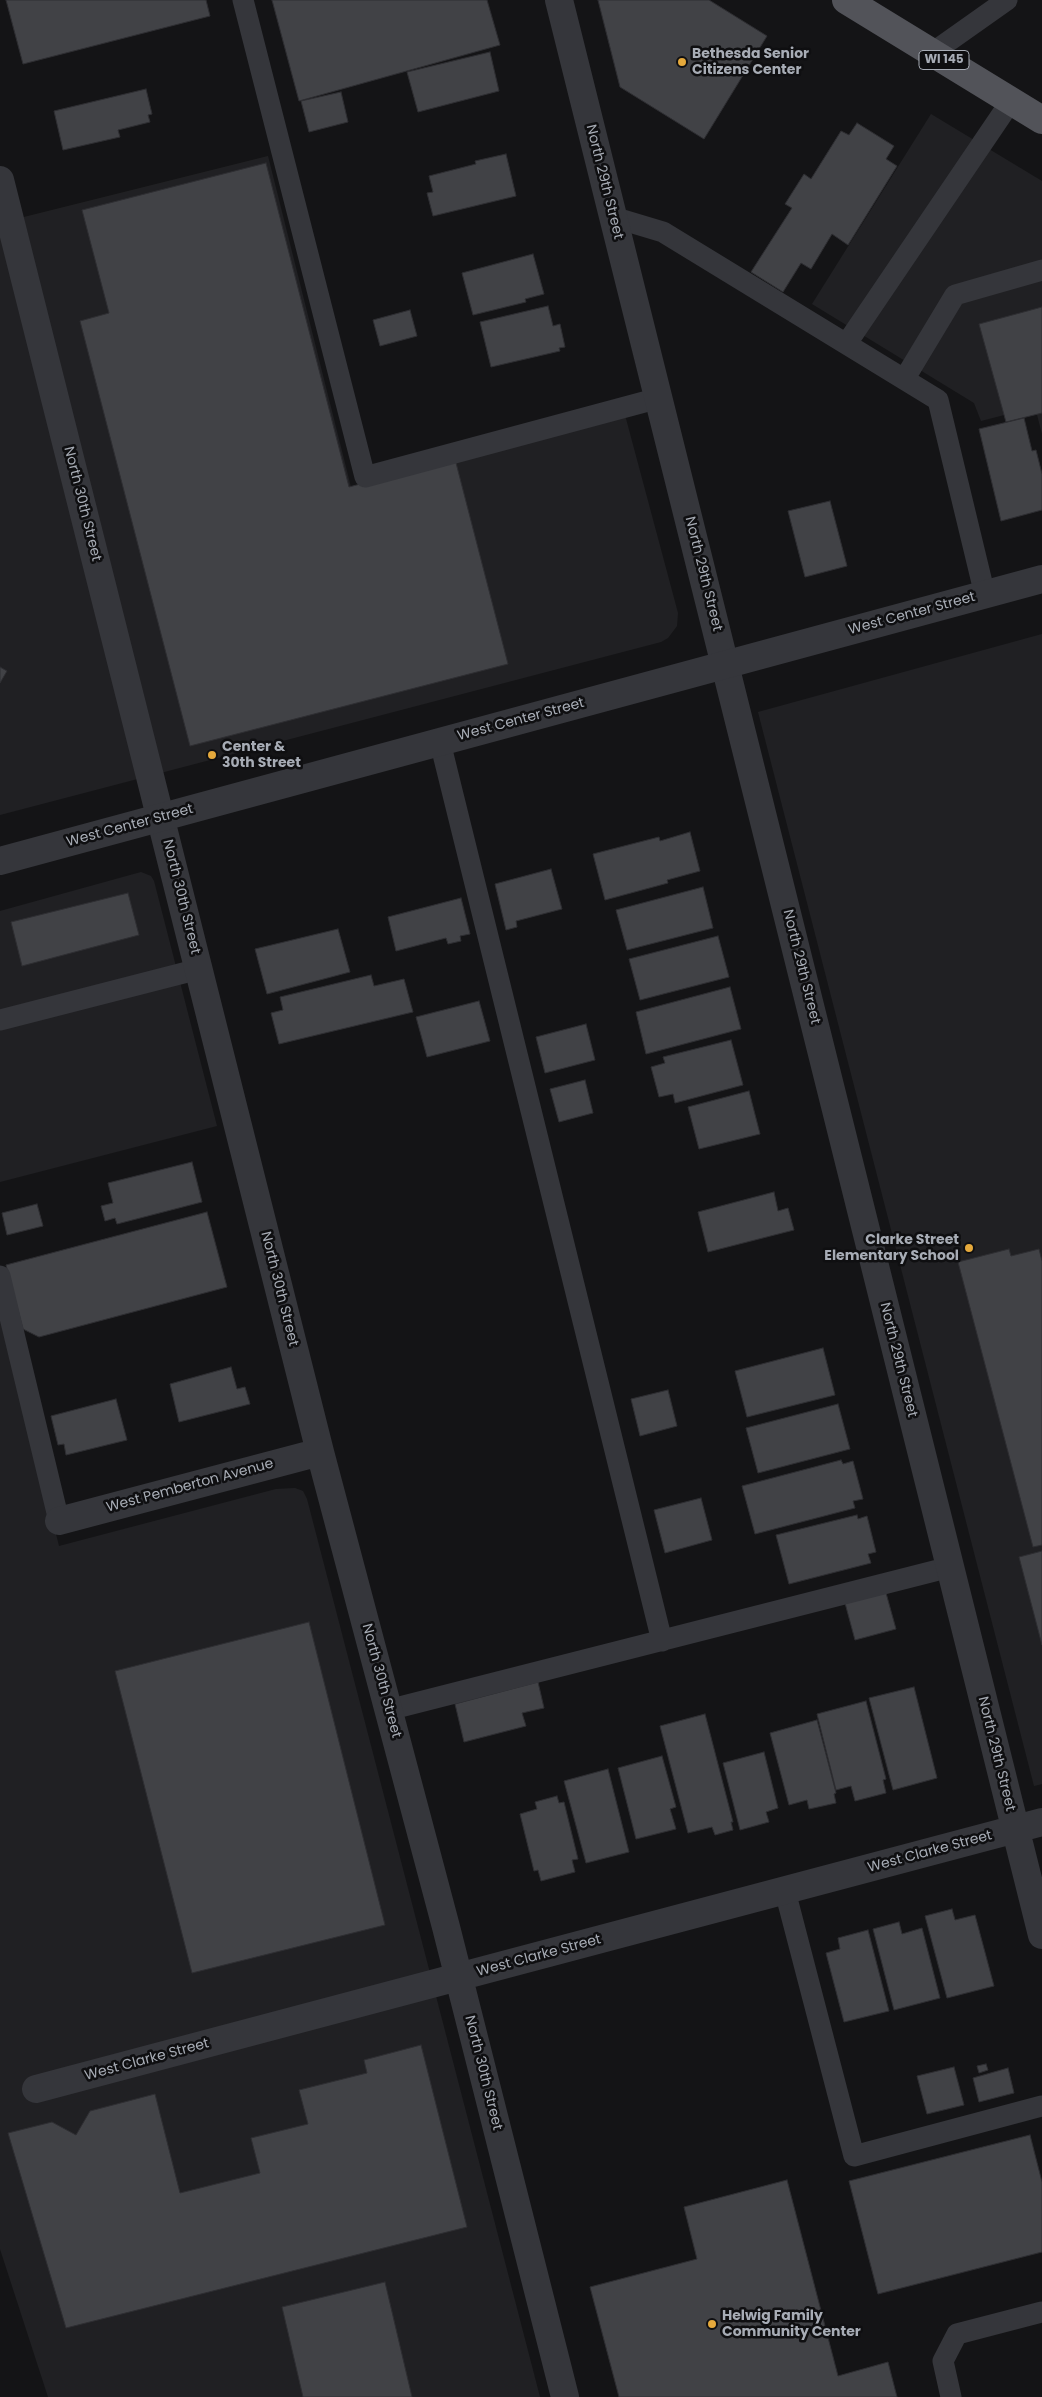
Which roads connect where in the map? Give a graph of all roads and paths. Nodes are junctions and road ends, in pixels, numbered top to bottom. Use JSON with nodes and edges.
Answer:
{"nodes":[{"id":1,"x":243,"y":0,"type":"edge"},
{"id":2,"x":559,"y":0,"type":"edge"},
{"id":3,"x":846,"y":0,"type":"edge"},
{"id":4,"x":1007,"y":0,"type":"edge"},
{"id":5,"x":932,"y":53,"type":"junction"},
{"id":6,"x":1011,"y":101,"type":"junction"},
{"id":7,"x":1042,"y":120,"type":"edge"},
{"id":8,"x":0,"y":180,"type":"edge"},
{"id":9,"x":613,"y":218,"type":"junction"},
{"id":10,"x":1042,"y":270,"type":"edge"},
{"id":11,"x":847,"y":343,"type":"junction"},
{"id":12,"x":904,"y":378,"type":"junction"},
{"id":13,"x":659,"y":398,"type":"junction"},
{"id":14,"x":1042,"y":579,"type":"edge"},
{"id":15,"x":985,"y":595,"type":"junction"},
{"id":16,"x":726,"y":665,"type":"junction"},
{"id":17,"x":440,"y":742,"type":"junction"},
{"id":18,"x":161,"y":818,"type":"junction"},
{"id":19,"x":0,"y":860,"type":"edge"},
{"id":20,"x":199,"y":969,"type":"junction"},
{"id":21,"x":0,"y":1020,"type":"edge"},
{"id":22,"x":0,"y":1276,"type":"edge"},
{"id":23,"x":320,"y":1452,"type":"junction"},
{"id":24,"x":59,"y":1521,"type":"joint"},
{"id":25,"x":950,"y":1567,"type":"junction"},
{"id":26,"x":662,"y":1641,"type":"junction"},
{"id":27,"x":388,"y":1710,"type":"junction"},
{"id":28,"x":1042,"y":1822,"type":"edge"},
{"id":29,"x":1015,"y":1830,"type":"junction"},
{"id":30,"x":785,"y":1890,"type":"junction"},
{"id":31,"x":1042,"y":1935,"type":"edge"},
{"id":32,"x":459,"y":1977,"type":"junction"},
{"id":33,"x":36,"y":2089,"type":"dead end"},
{"id":34,"x":1042,"y":2106,"type":"edge"},
{"id":35,"x":1042,"y":2312,"type":"edge"},
{"id":36,"x":565,"y":2397,"type":"edge"},
{"id":37,"x":951,"y":2397,"type":"edge"}],
"edges":[{"from":1,"to":13,"type":"lane"},
{"from":2,"to":9,"type":"street","name":"North 29th Street"},
{"from":3,"to":5,"type":"main road","number":"WI 145"},
{"from":4,"to":5,"type":"lane"},
{"from":5,"to":6,"type":"main road","number":"WI 145"},
{"from":6,"to":7,"type":"main road","number":"WI 145"},
{"from":6,"to":11,"type":"lane"},
{"from":8,"to":18,"type":"street","name":"North 30th Street"},
{"from":9,"to":11,"type":"lane"},
{"from":9,"to":13,"type":"street","name":"North 29th Street"},
{"from":10,"to":12,"type":"lane"},
{"from":11,"to":12,"type":"lane"},
{"from":12,"to":15,"type":"lane"},
{"from":13,"to":16,"type":"street","name":"North 29th Street"},
{"from":14,"to":15,"type":"street","name":"West Center Street"},
{"from":15,"to":16,"type":"street","name":"West Center Street"},
{"from":16,"to":17,"type":"street","name":"West Center Street"},
{"from":16,"to":25,"type":"street","name":"North 29th Street"},
{"from":17,"to":18,"type":"street","name":"West Center Street"},
{"from":17,"to":26,"type":"lane"},
{"from":18,"to":19,"type":"street","name":"West Center Street"},
{"from":18,"to":20,"type":"street","name":"North 30th Street"},
{"from":20,"to":21,"type":"lane"},
{"from":20,"to":23,"type":"street","name":"North 30th Street"},
{"from":22,"to":24,"type":"lane"},
{"from":23,"to":24,"type":"street","name":"West Pemberton Avenue"},
{"from":23,"to":27,"type":"street","name":"North 30th Street"},
{"from":25,"to":26,"type":"lane"},
{"from":25,"to":29,"type":"street","name":"North 29th Street"},
{"from":26,"to":27,"type":"lane"},
{"from":27,"to":32,"type":"street","name":"North 30th Street"},
{"from":28,"to":29,"type":"street","name":"West Clarke Street"},
{"from":29,"to":30,"type":"street","name":"West Clarke Street"},
{"from":29,"to":31,"type":"street","name":"North 29th Street"},
{"from":30,"to":32,"type":"street","name":"West Clarke Street"},
{"from":30,"to":34,"type":"lane"},
{"from":32,"to":33,"type":"street","name":"West Clarke Street"},
{"from":32,"to":36,"type":"street","name":"North 30th Street"},
{"from":35,"to":37,"type":"lane"}]}
